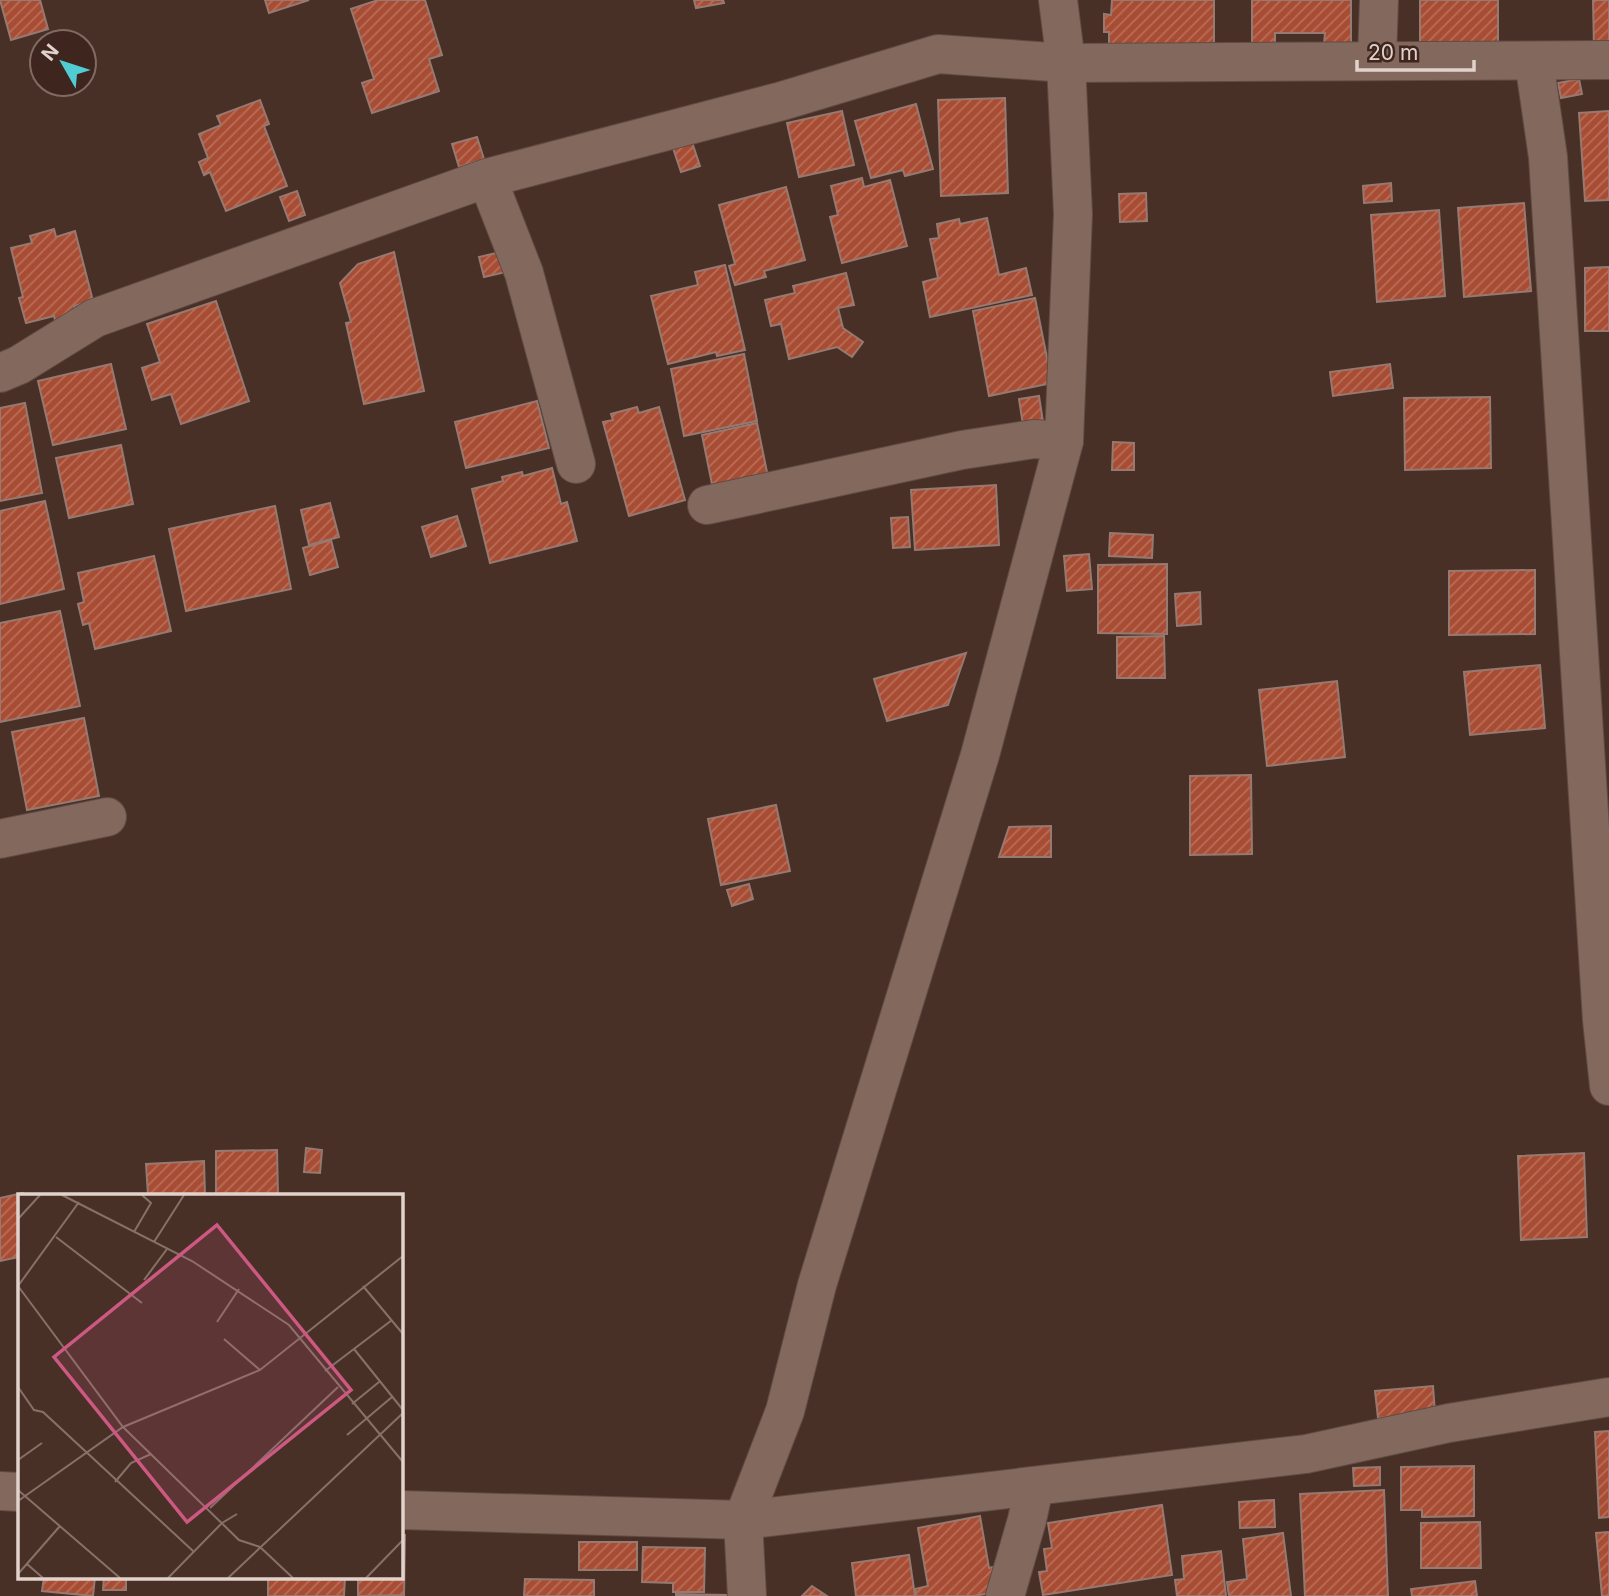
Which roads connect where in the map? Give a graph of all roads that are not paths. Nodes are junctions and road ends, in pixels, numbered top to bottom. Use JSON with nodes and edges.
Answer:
{"nodes":[{"id":1,"x":1058,"y":0,"type":"edge"},
{"id":2,"x":1379,"y":0,"type":"edge"},
{"id":3,"x":1377,"y":60,"type":"junction"},
{"id":4,"x":1609,"y":60,"type":"edge"},
{"id":5,"x":1534,"y":61,"type":"junction"},
{"id":6,"x":1066,"y":63,"type":"junction"},
{"id":7,"x":487,"y":178,"type":"junction"},
{"id":8,"x":0,"y":373,"type":"edge"},
{"id":9,"x":1064,"y":441,"type":"junction"},
{"id":10,"x":576,"y":464,"type":"dead end"},
{"id":11,"x":707,"y":505,"type":"dead end"},
{"id":12,"x":107,"y":817,"type":"dead end"},
{"id":13,"x":0,"y":839,"type":"edge"},
{"id":14,"x":1609,"y":1086,"type":"edge"},
{"id":15,"x":1609,"y":1397,"type":"edge"},
{"id":16,"x":1034,"y":1487,"type":"junction"},
{"id":17,"x":0,"y":1491,"type":"edge"},
{"id":18,"x":18,"y":1492,"type":"edge"},
{"id":19,"x":402,"y":1510,"type":"edge"},
{"id":20,"x":743,"y":1520,"type":"junction"},
{"id":21,"x":747,"y":1596,"type":"edge"},
{"id":22,"x":1005,"y":1596,"type":"edge"}],
"edges":[{"from":1,"to":6,"type":"street"},
{"from":2,"to":3,"type":"street"},
{"from":3,"to":5,"type":"street"},
{"from":3,"to":6,"type":"street"},
{"from":4,"to":5,"type":"street"},
{"from":5,"to":14,"type":"street"},
{"from":6,"to":7,"type":"street"},
{"from":6,"to":9,"type":"street"},
{"from":7,"to":8,"type":"street"},
{"from":7,"to":10,"type":"street"},
{"from":9,"to":11,"type":"street"},
{"from":9,"to":20,"type":"street"},
{"from":12,"to":13,"type":"street"},
{"from":15,"to":16,"type":"street"},
{"from":16,"to":20,"type":"street"},
{"from":16,"to":22,"type":"street"},
{"from":17,"to":18,"type":"street"},
{"from":19,"to":20,"type":"street"},
{"from":20,"to":21,"type":"street"}]}
